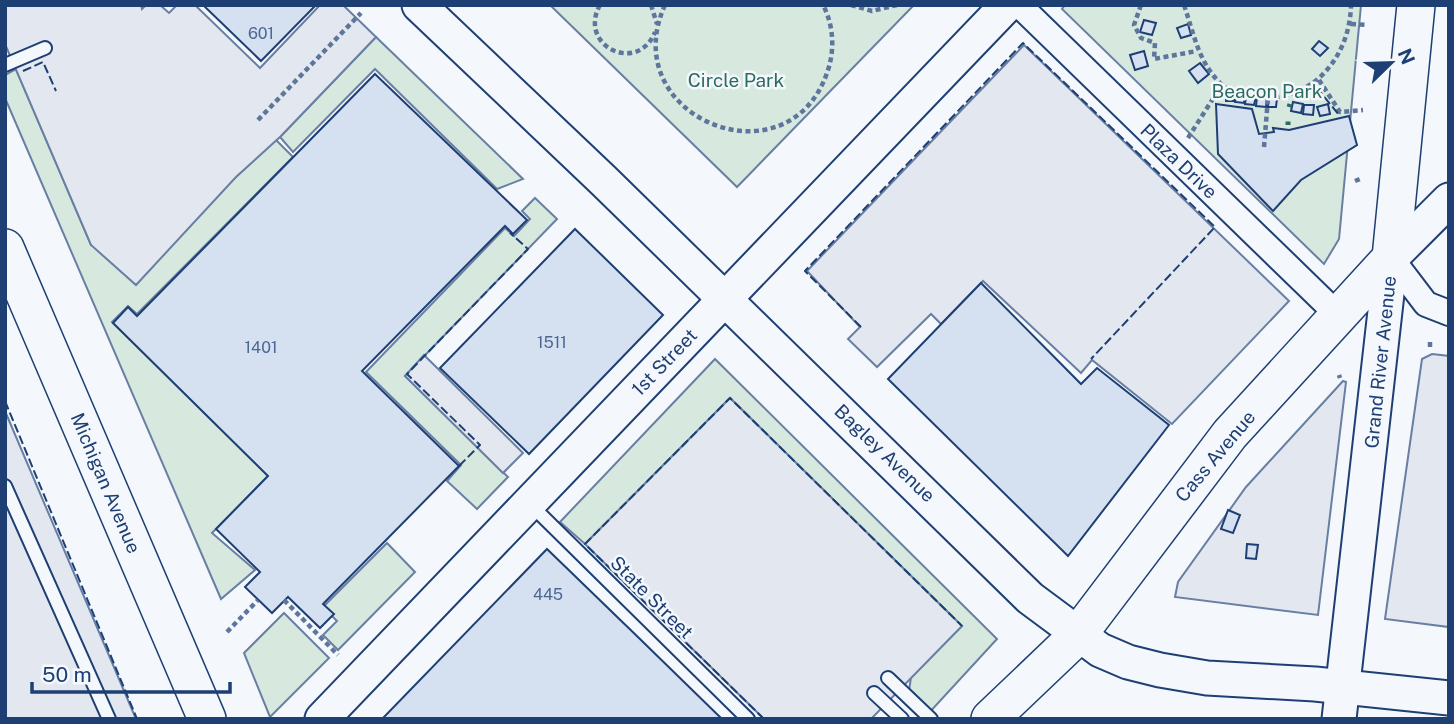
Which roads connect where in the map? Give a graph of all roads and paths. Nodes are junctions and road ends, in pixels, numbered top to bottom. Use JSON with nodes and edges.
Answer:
{"nodes":[{"id":1,"x":419,"y":5,"type":"edge"},
{"id":2,"x":600,"y":5,"type":"edge"},
{"id":3,"x":651,"y":5,"type":"edge"},
{"id":4,"x":664,"y":5,"type":"edge"},
{"id":5,"x":823,"y":5,"type":"edge"},
{"id":6,"x":851,"y":5,"type":"edge"},
{"id":7,"x":897,"y":5,"type":"edge"},
{"id":8,"x":1007,"y":5,"type":"edge"},
{"id":9,"x":1018,"y":5,"type":"edge"},
{"id":10,"x":1141,"y":5,"type":"edge"},
{"id":11,"x":1184,"y":5,"type":"edge"},
{"id":12,"x":1352,"y":5,"type":"edge"},
{"id":13,"x":1416,"y":5,"type":"edge"},
{"id":14,"x":361,"y":13,"type":"dead end"},
{"id":15,"x":1351,"y":24,"type":"junction"},
{"id":16,"x":658,"y":25,"type":"junction"},
{"id":17,"x":1368,"y":25,"type":"dead end"},
{"id":18,"x":45,"y":48,"type":"dead end"},
{"id":19,"x":1197,"y":51,"type":"junction"},
{"id":20,"x":5,"y":65,"type":"edge"},
{"id":21,"x":1319,"y":80,"type":"junction"},
{"id":22,"x":1222,"y":86,"type":"junction"},
{"id":23,"x":1268,"y":98,"type":"junction"},
{"id":24,"x":1363,"y":110,"type":"dead end"},
{"id":25,"x":258,"y":120,"type":"dead end"},
{"id":26,"x":1187,"y":140,"type":"dead end"},
{"id":27,"x":1264,"y":147,"type":"dead end"},
{"id":28,"x":1449,"y":200,"type":"edge"},
{"id":29,"x":5,"y":248,"type":"edge"},
{"id":30,"x":1391,"y":258,"type":"junction"},
{"id":31,"x":725,"y":298,"type":"junction"},
{"id":32,"x":1449,"y":313,"type":"edge"},
{"id":33,"x":1339,"y":317,"type":"junction"},
{"id":34,"x":5,"y":486,"type":"edge"},
{"id":35,"x":529,"y":503,"type":"junction"},
{"id":36,"x":258,"y":600,"type":"dead end"},
{"id":37,"x":284,"y":600,"type":"dead end"},
{"id":38,"x":228,"y":632,"type":"dead end"},
{"id":39,"x":1077,"y":636,"type":"junction"},
{"id":40,"x":338,"y":655,"type":"dead end"},
{"id":41,"x":888,"y":678,"type":"dead end"},
{"id":42,"x":874,"y":693,"type":"dead end"},
{"id":43,"x":1449,"y":698,"type":"edge"},
{"id":44,"x":1341,"y":703,"type":"edge"},
{"id":45,"x":109,"y":719,"type":"edge"},
{"id":46,"x":207,"y":719,"type":"edge"},
{"id":47,"x":322,"y":719,"type":"edge"},
{"id":48,"x":748,"y":719,"type":"edge"},
{"id":49,"x":902,"y":719,"type":"edge"},
{"id":50,"x":931,"y":719,"type":"edge"},
{"id":51,"x":990,"y":719,"type":"edge"}],
"edges":[{"from":1,"to":31,"type":"street","name":"Bagley Avenue"},
{"from":2,"to":16,"type":"path"},
{"from":3,"to":16,"type":"path"},
{"from":4,"to":16,"type":"path"},
{"from":5,"to":16,"type":"path"},
{"from":6,"to":7,"type":"path"},
{"from":8,"to":31,"type":"street","name":"1st Street"},
{"from":9,"to":33,"type":"street","name":"Plaza Drive"},
{"from":10,"to":19,"type":"path"},
{"from":11,"to":19,"type":"path"},
{"from":12,"to":15,"type":"path"},
{"from":13,"to":30,"type":"main road","name":"Grand River Avenue"},
{"from":14,"to":25,"type":"path"},
{"from":15,"to":17,"type":"path"},
{"from":15,"to":21,"type":"path"},
{"from":18,"to":20,"type":"lane"},
{"from":19,"to":22,"type":"path"},
{"from":21,"to":23,"type":"path"},
{"from":21,"to":24,"type":"path"},
{"from":22,"to":23,"type":"path"},
{"from":22,"to":26,"type":"path"},
{"from":23,"to":27,"type":"path"},
{"from":28,"to":30,"type":"street","name":"Cass Avenue"},
{"from":29,"to":46,"type":"main road","name":"Michigan Avenue"},
{"from":30,"to":32,"type":"street"},
{"from":30,"to":33,"type":"main road","name":"Cass Avenue"},
{"from":30,"to":44,"type":"street","name":"Grand River Avenue"},
{"from":31,"to":35,"type":"street","name":"1st Street"},
{"from":31,"to":39,"type":"street","name":"Bagley Avenue"},
{"from":33,"to":39,"type":"main road","name":"Cass Avenue"},
{"from":34,"to":45,"type":"lane"},
{"from":35,"to":47,"type":"street","name":"1st Street"},
{"from":35,"to":48,"type":"lane","name":"State Street"},
{"from":36,"to":38,"type":"path"},
{"from":37,"to":40,"type":"path"},
{"from":39,"to":44,"type":"street","name":"Bagley Avenue"},
{"from":39,"to":51,"type":"main road","name":"Cass Avenue"},
{"from":41,"to":50,"type":"lane"},
{"from":42,"to":49,"type":"lane"},
{"from":43,"to":44,"type":"street","name":"Bagley Avenue"}]}
